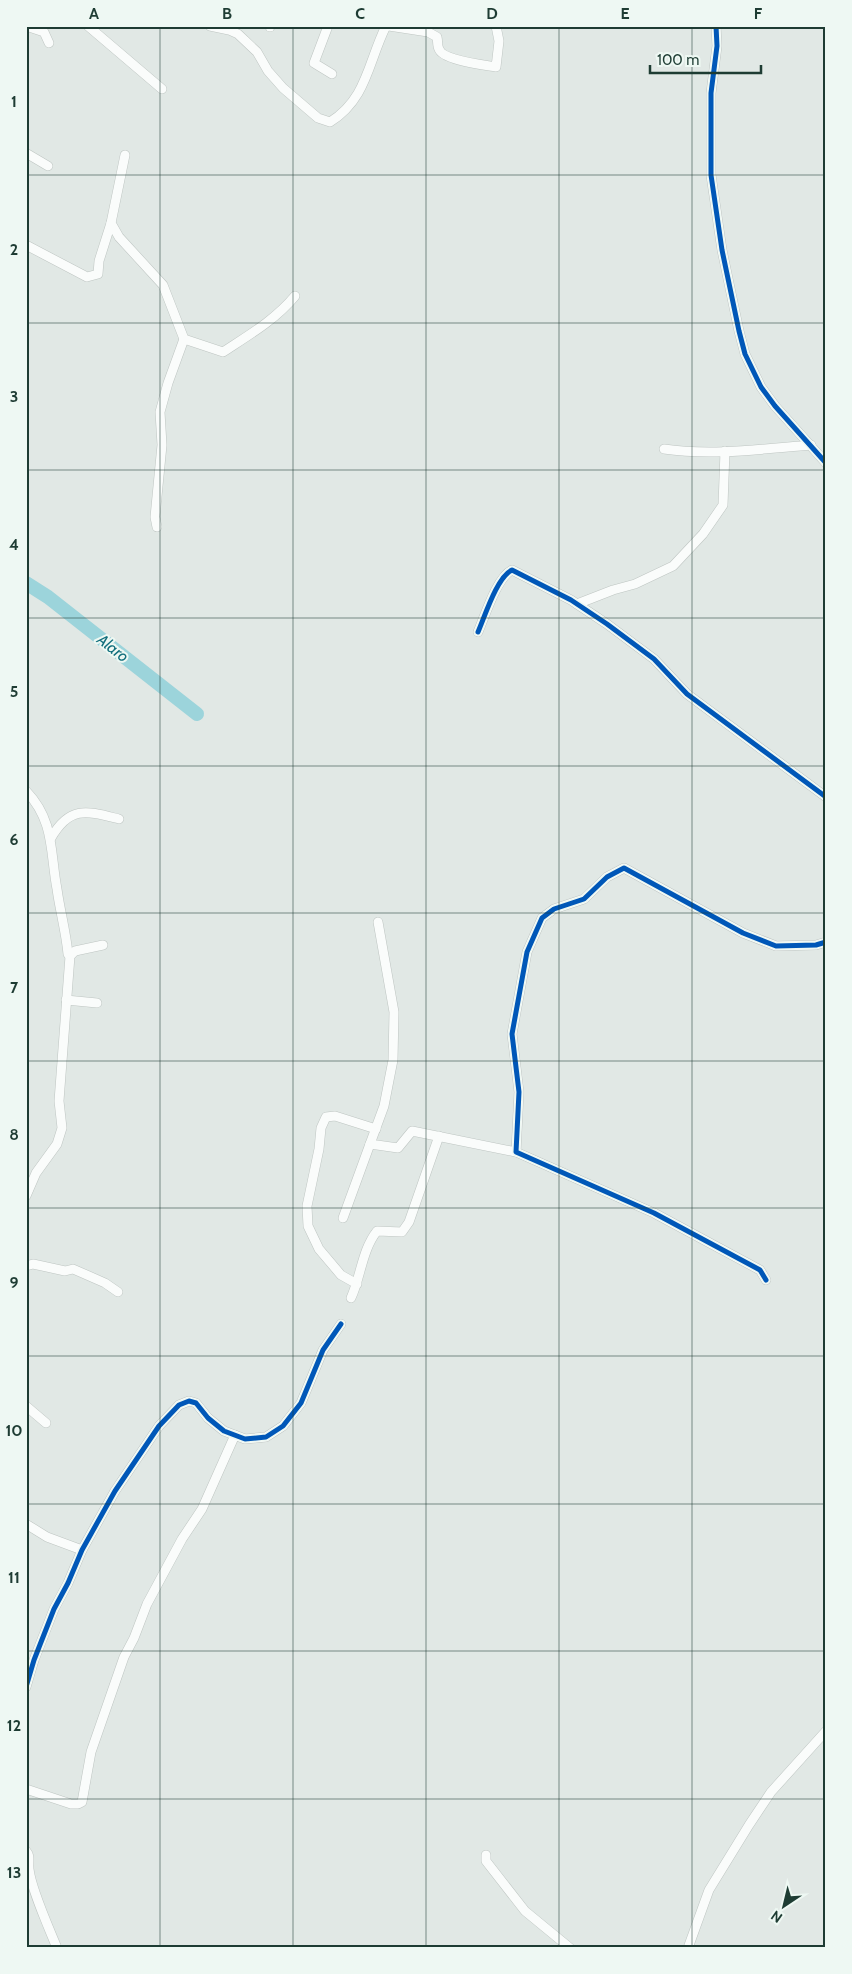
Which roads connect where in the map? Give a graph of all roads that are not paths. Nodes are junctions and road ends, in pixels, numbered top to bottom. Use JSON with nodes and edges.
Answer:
{"nodes":[{"id":1,"x":26,"y":26,"type":"edge"},
{"id":2,"x":88,"y":26,"type":"edge"},
{"id":3,"x":210,"y":26,"type":"edge"},
{"id":4,"x":328,"y":26,"type":"edge"},
{"id":5,"x":388,"y":26,"type":"edge"},
{"id":6,"x":496,"y":26,"type":"edge"},
{"id":7,"x":716,"y":26,"type":"edge"},
{"id":8,"x":47,"y":29,"type":"edge"},
{"id":9,"x":49,"y":43,"type":"dead end"},
{"id":10,"x":332,"y":74,"type":"dead end"},
{"id":11,"x":162,"y":89,"type":"dead end"},
{"id":12,"x":26,"y":153,"type":"edge"},
{"id":13,"x":125,"y":155,"type":"dead end"},
{"id":14,"x":48,"y":166,"type":"dead end"},
{"id":15,"x":111,"y":223,"type":"junction"},
{"id":16,"x":26,"y":245,"type":"edge"},
{"id":17,"x":295,"y":296,"type":"dead end"},
{"id":18,"x":184,"y":339,"type":"junction"},
{"id":19,"x":810,"y":445,"type":"junction"},
{"id":20,"x":664,"y":449,"type":"dead end"},
{"id":21,"x":725,"y":451,"type":"junction"},
{"id":22,"x":826,"y":463,"type":"edge"},
{"id":23,"x":157,"y":527,"type":"dead end"},
{"id":24,"x":577,"y":604,"type":"junction"},
{"id":25,"x":478,"y":632,"type":"dead end"},
{"id":26,"x":26,"y":791,"type":"edge"},
{"id":27,"x":826,"y":797,"type":"edge"},
{"id":28,"x":118,"y":819,"type":"dead end"},
{"id":29,"x":51,"y":838,"type":"junction"},
{"id":30,"x":378,"y":922,"type":"dead end"},
{"id":31,"x":826,"y":942,"type":"edge"},
{"id":32,"x":103,"y":945,"type":"dead end"},
{"id":33,"x":70,"y":956,"type":"junction"},
{"id":34,"x":66,"y":1000,"type":"junction"},
{"id":35,"x":96,"y":1003,"type":"dead end"},
{"id":36,"x":376,"y":1129,"type":"junction"},
{"id":37,"x":439,"y":1136,"type":"junction"},
{"id":38,"x":370,"y":1144,"type":"junction"},
{"id":39,"x":516,"y":1152,"type":"junction"},
{"id":40,"x":26,"y":1196,"type":"edge"},
{"id":41,"x":343,"y":1218,"type":"dead end"},
{"id":42,"x":26,"y":1266,"type":"edge"},
{"id":43,"x":766,"y":1280,"type":"dead end"},
{"id":44,"x":357,"y":1284,"type":"junction"},
{"id":45,"x":118,"y":1292,"type":"dead end"},
{"id":46,"x":350,"y":1298,"type":"dead end"},
{"id":47,"x":342,"y":1324,"type":"dead end"},
{"id":48,"x":26,"y":1406,"type":"edge"},
{"id":49,"x":46,"y":1423,"type":"dead end"},
{"id":50,"x":235,"y":1435,"type":"junction"},
{"id":51,"x":26,"y":1524,"type":"edge"},
{"id":52,"x":82,"y":1550,"type":"junction"},
{"id":53,"x":26,"y":1687,"type":"edge"},
{"id":54,"x":826,"y":1731,"type":"edge"},
{"id":55,"x":26,"y":1789,"type":"edge"},
{"id":56,"x":26,"y":1851,"type":"edge"},
{"id":57,"x":486,"y":1855,"type":"dead end"},
{"id":58,"x":35,"y":1890,"type":"junction"},
{"id":59,"x":26,"y":1895,"type":"edge"},
{"id":60,"x":56,"y":1948,"type":"edge"},
{"id":61,"x":570,"y":1948,"type":"edge"},
{"id":62,"x":688,"y":1948,"type":"edge"}],
"edges":[{"from":1,"to":8,"type":"street"},
{"from":2,"to":11,"type":"street"},
{"from":3,"to":5,"type":"street"},
{"from":4,"to":10,"type":"street"},
{"from":5,"to":6,"type":"street"},
{"from":7,"to":19,"type":"street"},
{"from":8,"to":9,"type":"street"},
{"from":12,"to":14,"type":"street"},
{"from":13,"to":15,"type":"street"},
{"from":15,"to":16,"type":"street"},
{"from":15,"to":18,"type":"street"},
{"from":17,"to":18,"type":"street"},
{"from":18,"to":23,"type":"street"},
{"from":19,"to":21,"type":"street"},
{"from":19,"to":22,"type":"street"},
{"from":20,"to":21,"type":"street"},
{"from":21,"to":24,"type":"street"},
{"from":24,"to":25,"type":"street"},
{"from":24,"to":27,"type":"street"},
{"from":26,"to":29,"type":"street"},
{"from":28,"to":29,"type":"street"},
{"from":29,"to":33,"type":"street"},
{"from":30,"to":36,"type":"street"},
{"from":31,"to":39,"type":"street"},
{"from":32,"to":33,"type":"street"},
{"from":33,"to":34,"type":"street"},
{"from":34,"to":35,"type":"street"},
{"from":34,"to":40,"type":"street"},
{"from":36,"to":38,"type":"street"},
{"from":36,"to":44,"type":"street"},
{"from":37,"to":38,"type":"street"},
{"from":37,"to":39,"type":"street"},
{"from":37,"to":44,"type":"street"},
{"from":38,"to":41,"type":"street"},
{"from":39,"to":43,"type":"street"},
{"from":42,"to":45,"type":"street"},
{"from":44,"to":46,"type":"street"},
{"from":47,"to":50,"type":"street"},
{"from":48,"to":49,"type":"street"},
{"from":50,"to":52,"type":"street"},
{"from":50,"to":55,"type":"street"},
{"from":51,"to":52,"type":"street"},
{"from":52,"to":53,"type":"street"},
{"from":54,"to":62,"type":"street"},
{"from":56,"to":58,"type":"street"},
{"from":57,"to":61,"type":"street"},
{"from":58,"to":59,"type":"street"},
{"from":58,"to":60,"type":"street"}]}
